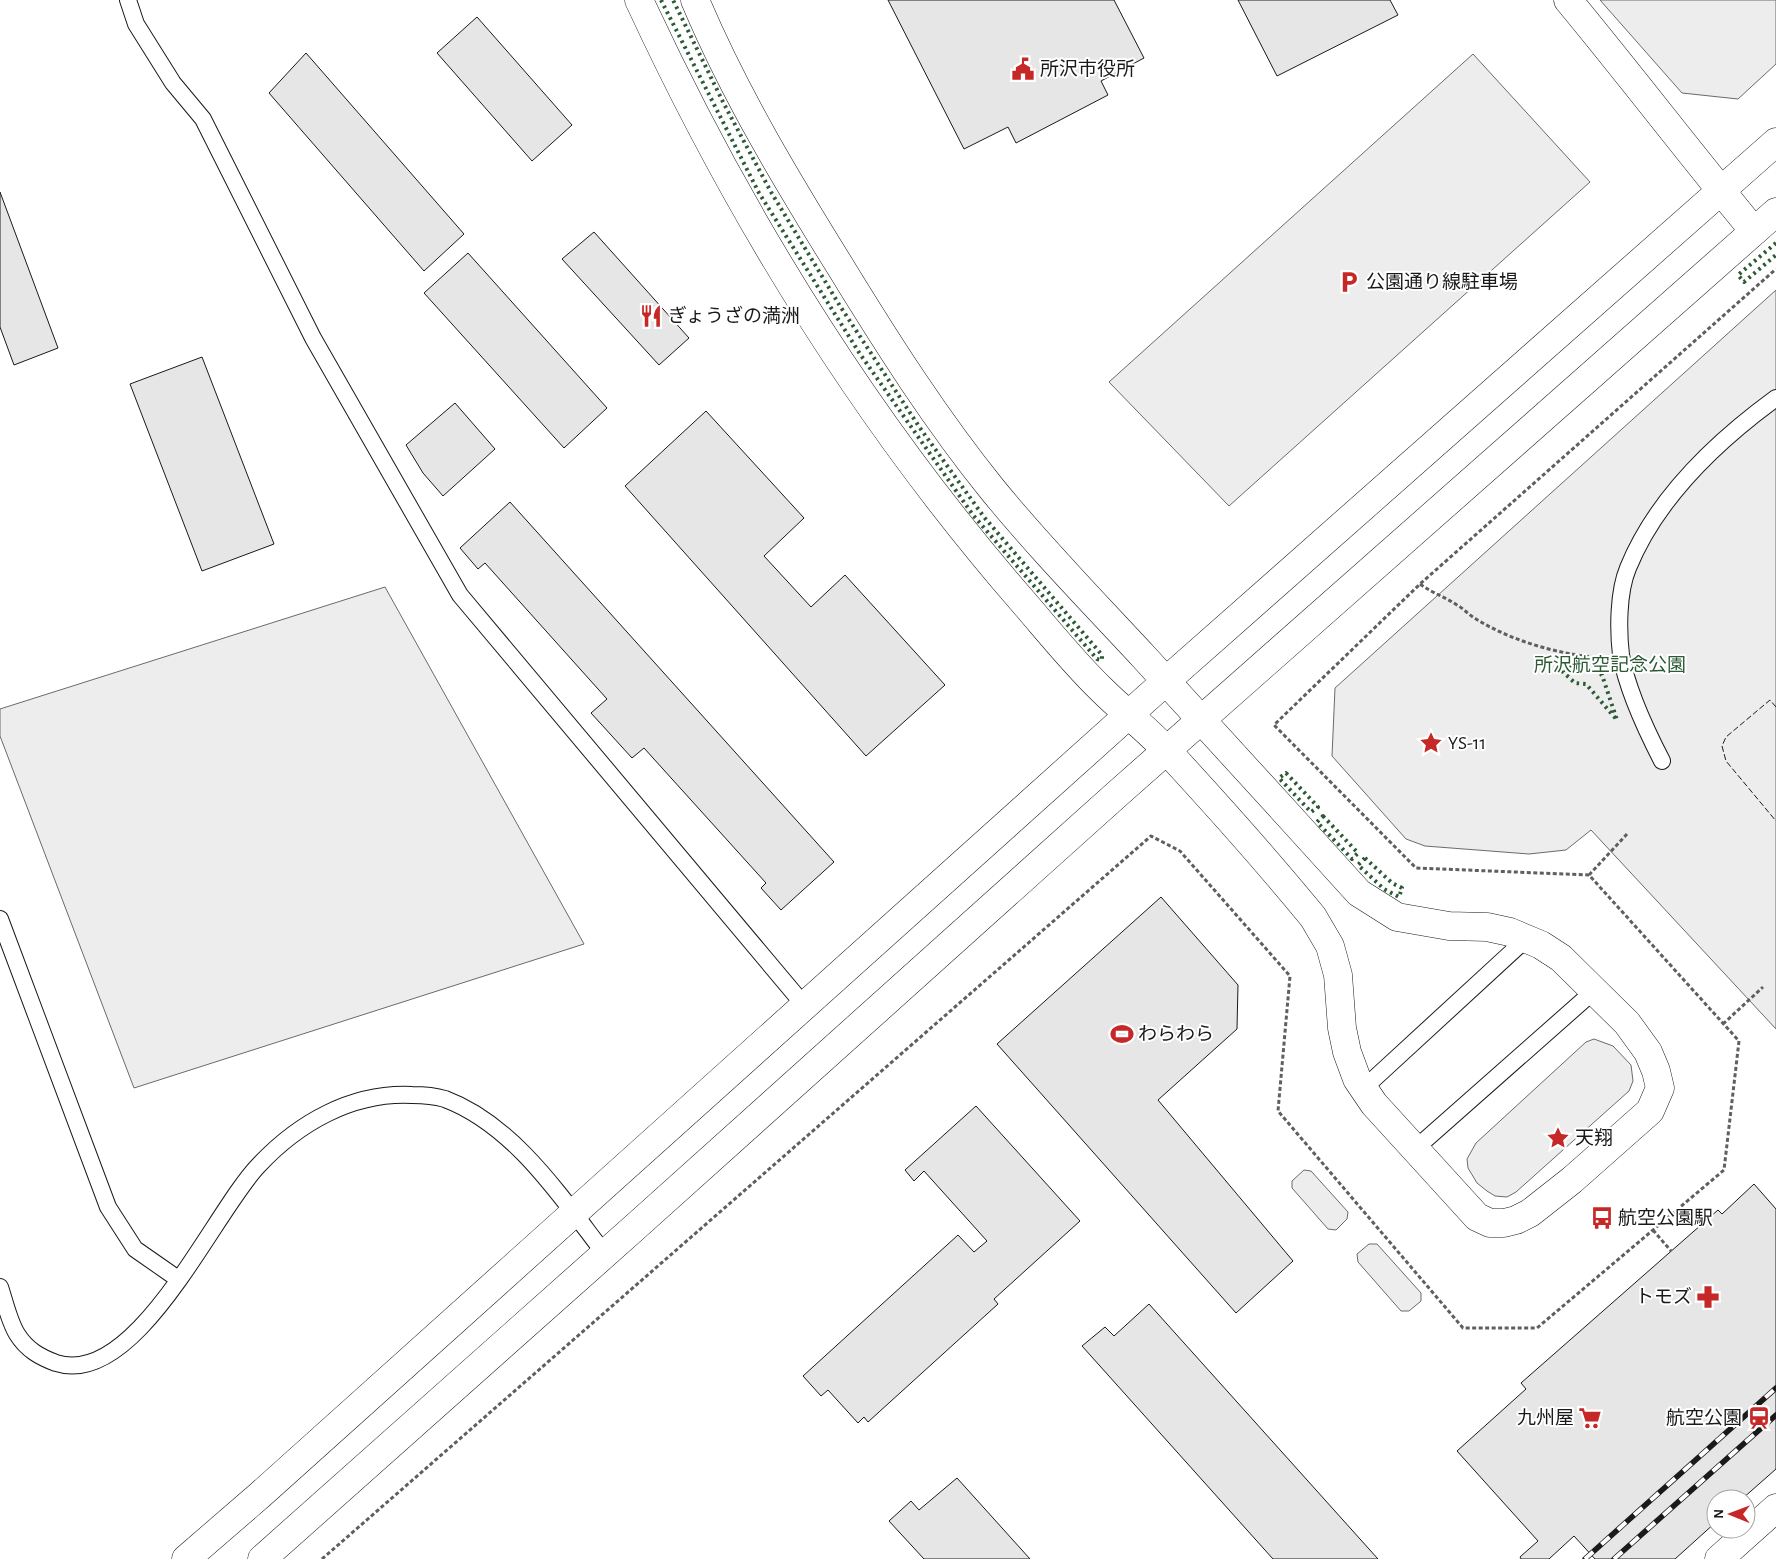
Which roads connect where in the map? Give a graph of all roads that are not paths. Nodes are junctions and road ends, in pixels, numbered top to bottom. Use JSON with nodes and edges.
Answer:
{"nodes":[{"id":1,"x":128,"y":0,"type":"edge"},
{"id":2,"x":638,"y":0,"type":"edge"},
{"id":3,"x":695,"y":0,"type":"edge"},
{"id":4,"x":1568,"y":0,"type":"edge"},
{"id":5,"x":1776,"y":142,"type":"edge"},
{"id":6,"x":1721,"y":191,"type":"junction"},
{"id":7,"x":1776,"y":212,"type":"edge"},
{"id":8,"x":1754,"y":231,"type":"junction"},
{"id":9,"x":1776,"y":398,"type":"edge"},
{"id":10,"x":1166,"y":681,"type":"junction"},
{"id":11,"x":1129,"y":714,"type":"junction"},
{"id":12,"x":1202,"y":720,"type":"junction"},
{"id":13,"x":1167,"y":751,"type":"junction"},
{"id":14,"x":1662,"y":761,"type":"dead end"},
{"id":15,"x":0,"y":919,"type":"edge"},
{"id":16,"x":1526,"y":938,"type":"junction"},
{"id":17,"x":1595,"y":990,"type":"junction"},
{"id":18,"x":804,"y":1005,"type":"junction"},
{"id":19,"x":1364,"y":1088,"type":"junction"},
{"id":20,"x":1415,"y":1149,"type":"junction"},
{"id":21,"x":573,"y":1213,"type":"junction"},
{"id":22,"x":604,"y":1254,"type":"junction"},
{"id":23,"x":178,"y":1279,"type":"junction"},
{"id":24,"x":0,"y":1287,"type":"edge"},
{"id":25,"x":1776,"y":1508,"type":"edge"},
{"id":26,"x":186,"y":1559,"type":"edge"},
{"id":27,"x":262,"y":1559,"type":"edge"},
{"id":28,"x":1719,"y":1559,"type":"edge"}],
"edges":[{"from":1,"to":18,"type":"lane"},
{"from":2,"to":11,"type":"street"},
{"from":3,"to":10,"type":"street"},
{"from":4,"to":6,"type":"street"},
{"from":5,"to":6,"type":"street"},
{"from":6,"to":8,"type":"street"},
{"from":6,"to":10,"type":"street"},
{"from":7,"to":8,"type":"street"},
{"from":8,"to":12,"type":"street"},
{"from":9,"to":14,"type":"lane"},
{"from":10,"to":11,"type":"street"},
{"from":10,"to":12,"type":"street"},
{"from":11,"to":13,"type":"street"},
{"from":11,"to":18,"type":"street"},
{"from":12,"to":13,"type":"street"},
{"from":12,"to":16,"type":"street"},
{"from":13,"to":19,"type":"street"},
{"from":13,"to":22,"type":"street"},
{"from":15,"to":23,"type":"lane"},
{"from":16,"to":17,"type":"street"},
{"from":16,"to":19,"type":"lane"},
{"from":17,"to":20,"type":"lane"},
{"from":17,"to":20,"type":"street"},
{"from":18,"to":21,"type":"street"},
{"from":19,"to":20,"type":"street"},
{"from":21,"to":22,"type":"lane"},
{"from":21,"to":23,"type":"lane"},
{"from":21,"to":26,"type":"street"},
{"from":22,"to":27,"type":"street"},
{"from":23,"to":24,"type":"lane"},
{"from":25,"to":28,"type":"street"}]}
